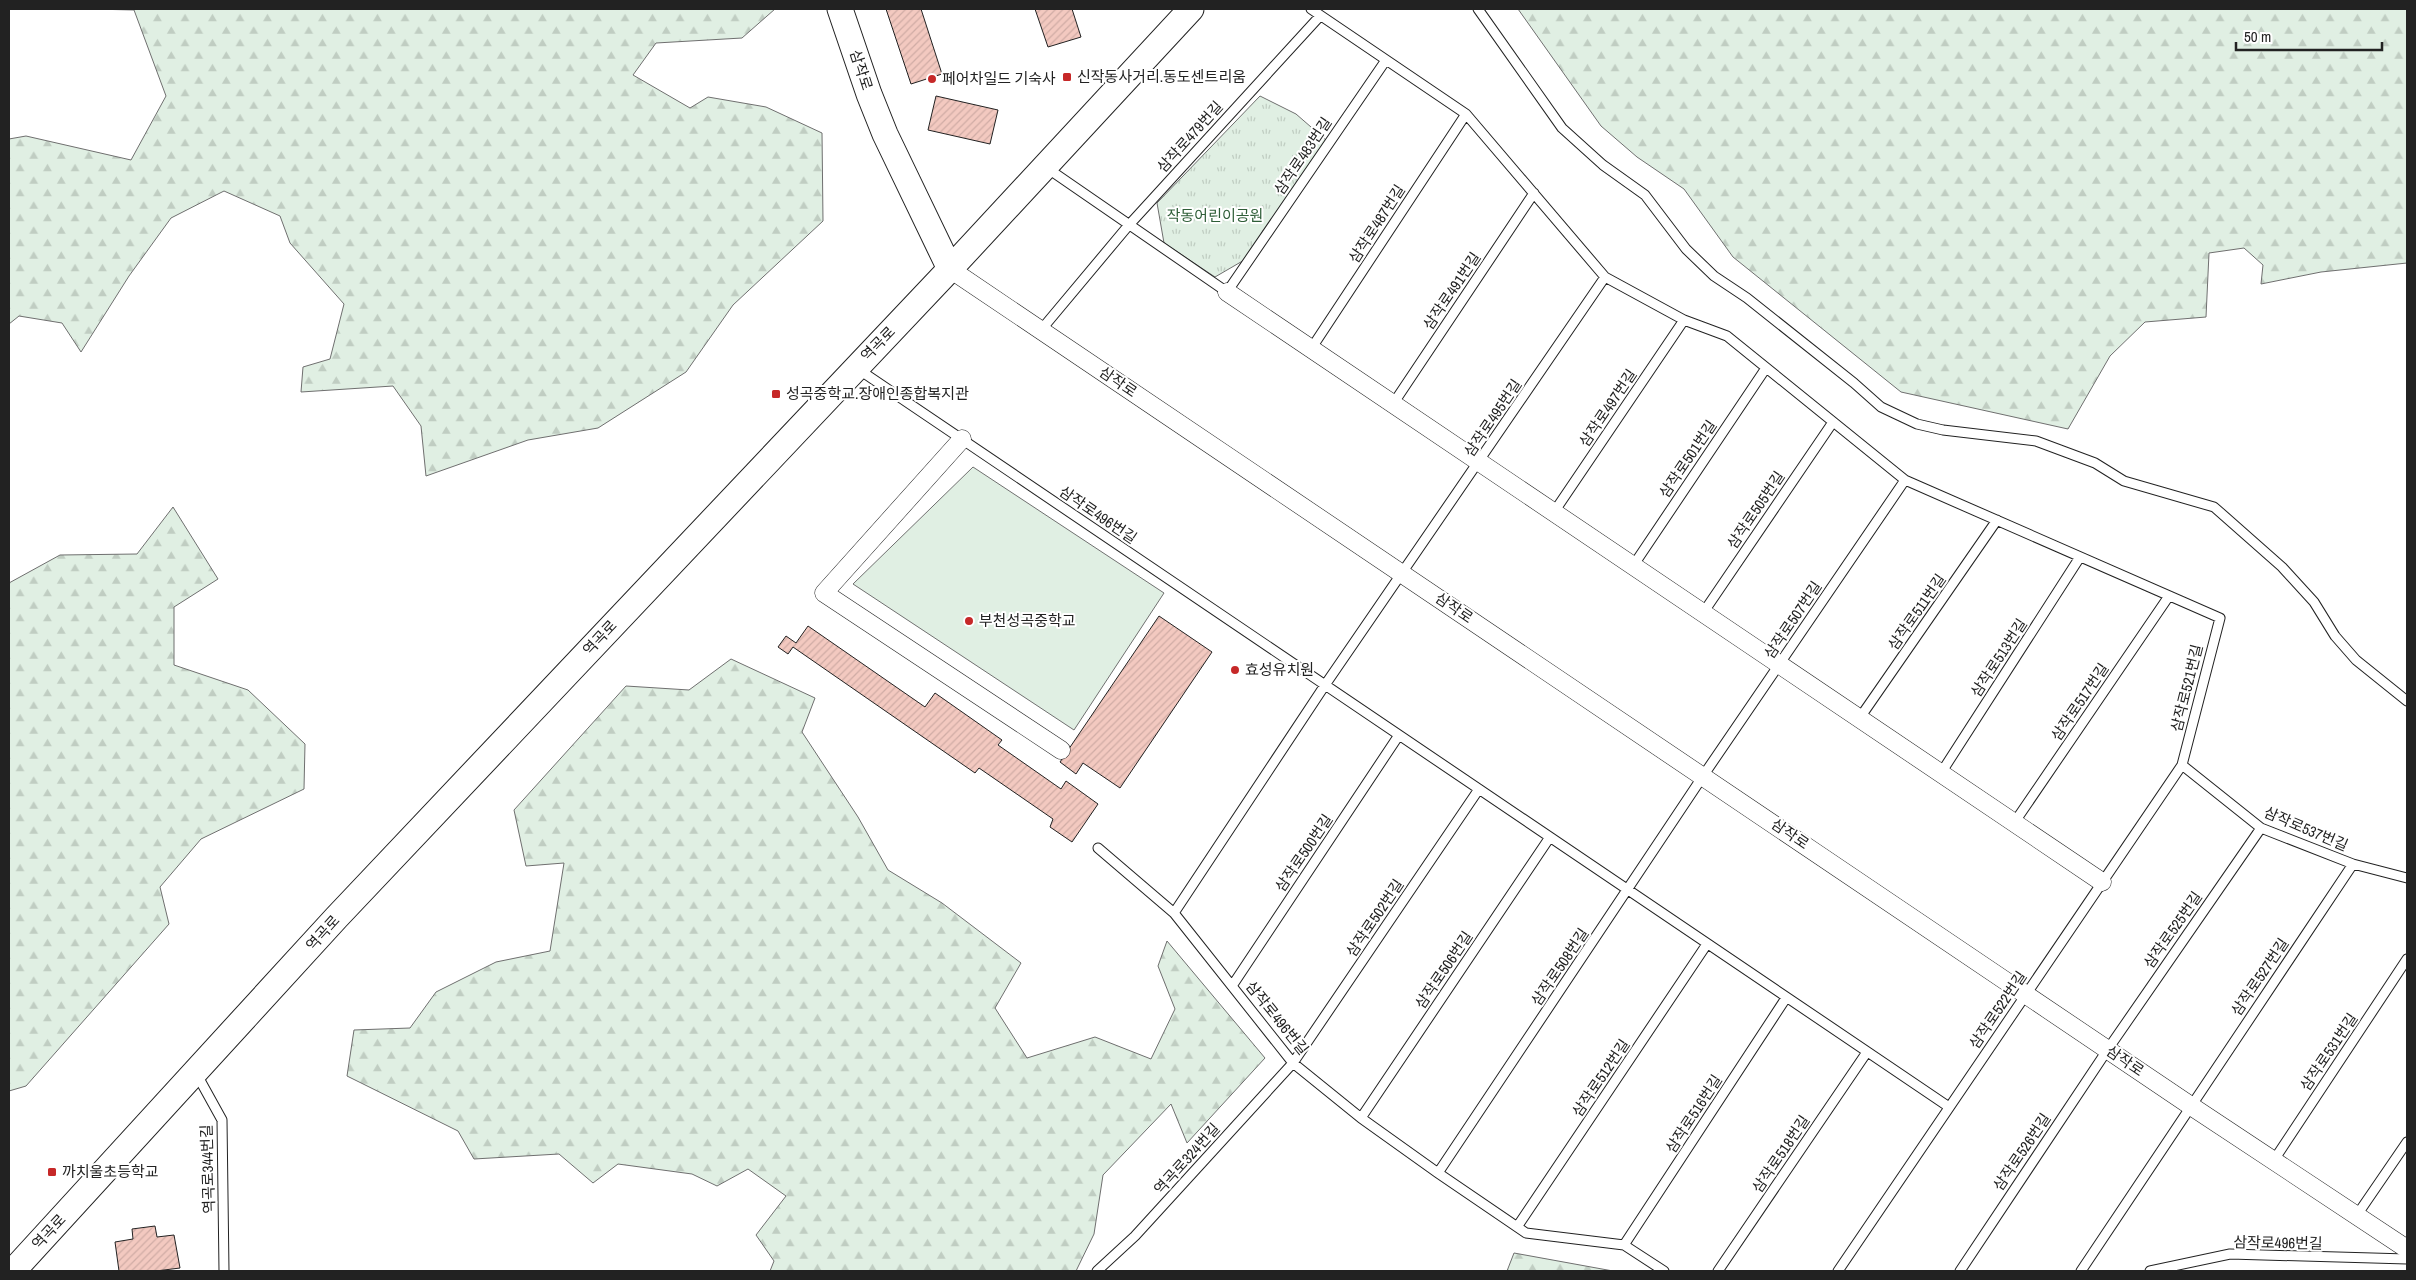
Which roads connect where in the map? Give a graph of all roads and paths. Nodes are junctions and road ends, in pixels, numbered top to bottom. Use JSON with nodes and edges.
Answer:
{"nodes":[{"id":1,"x":840,"y":9,"type":"edge"},
{"id":2,"x":1191,"y":9,"type":"edge"},
{"id":3,"x":1311,"y":9,"type":"edge"},
{"id":4,"x":1478,"y":9,"type":"edge"},
{"id":5,"x":1320,"y":16,"type":"junction"},
{"id":6,"x":1386,"y":60,"type":"junction"},
{"id":7,"x":1466,"y":114,"type":"junction"},
{"id":8,"x":1044,"y":166,"type":"junction"},
{"id":9,"x":1534,"y":193,"type":"junction"},
{"id":10,"x":1128,"y":226,"type":"junction"},
{"id":11,"x":950,"y":269,"type":"junction"},
{"id":12,"x":1605,"y":277,"type":"junction"},
{"id":13,"x":1227,"y":292,"type":"junction"},
{"id":14,"x":1684,"y":320,"type":"junction"},
{"id":15,"x":1041,"y":330,"type":"junction"},
{"id":16,"x":1311,"y":349,"type":"junction"},
{"id":17,"x":856,"y":367,"type":"junction"},
{"id":18,"x":1766,"y":368,"type":"junction"},
{"id":19,"x":1393,"y":404,"type":"junction"},
{"id":20,"x":1833,"y":422,"type":"junction"},
{"id":21,"x":962,"y":439,"type":"junction"},
{"id":22,"x":1479,"y":462,"type":"junction"},
{"id":23,"x":1904,"y":480,"type":"junction"},
{"id":24,"x":1554,"y":512,"type":"junction"},
{"id":25,"x":1996,"y":520,"type":"junction"},
{"id":26,"x":2080,"y":557,"type":"junction"},
{"id":27,"x":1633,"y":566,"type":"junction"},
{"id":28,"x":1403,"y":574,"type":"junction"},
{"id":29,"x":2169,"y":596,"type":"junction"},
{"id":30,"x":1703,"y":613,"type":"junction"},
{"id":31,"x":1779,"y":665,"type":"junction"},
{"id":32,"x":1325,"y":685,"type":"junction"},
{"id":33,"x":2407,"y":701,"type":"edge"},
{"id":34,"x":1860,"y":719,"type":"junction"},
{"id":35,"x":1400,"y":735,"type":"junction"},
{"id":36,"x":1061,"y":750,"type":"dead end"},
{"id":37,"x":2182,"y":765,"type":"junction"},
{"id":38,"x":1941,"y":774,"type":"junction"},
{"id":39,"x":1703,"y":776,"type":"junction"},
{"id":40,"x":1479,"y":789,"type":"junction"},
{"id":41,"x":2014,"y":823,"type":"junction"},
{"id":42,"x":2261,"y":828,"type":"junction"},
{"id":43,"x":1550,"y":837,"type":"junction"},
{"id":44,"x":1098,"y":848,"type":"dead end"},
{"id":45,"x":2353,"y":864,"type":"junction"},
{"id":46,"x":2407,"y":878,"type":"edge"},
{"id":47,"x":2102,"y":882,"type":"junction"},
{"id":48,"x":1629,"y":890,"type":"junction"},
{"id":49,"x":1174,"y":913,"type":"junction"},
{"id":50,"x":1707,"y":944,"type":"junction"},
{"id":51,"x":2407,"y":959,"type":"edge"},
{"id":52,"x":1232,"y":986,"type":"junction"},
{"id":53,"x":2027,"y":993,"type":"junction"},
{"id":54,"x":1786,"y":998,"type":"junction"},
{"id":55,"x":2108,"y":1049,"type":"junction"},
{"id":56,"x":1867,"y":1052,"type":"junction"},
{"id":57,"x":1293,"y":1062,"type":"junction"},
{"id":58,"x":196,"y":1072,"type":"junction"},
{"id":59,"x":2191,"y":1106,"type":"junction"},
{"id":60,"x":1950,"y":1107,"type":"junction"},
{"id":61,"x":1361,"y":1118,"type":"junction"},
{"id":62,"x":2407,"y":1142,"type":"edge"},
{"id":63,"x":2274,"y":1160,"type":"junction"},
{"id":64,"x":1438,"y":1173,"type":"junction"},
{"id":65,"x":2357,"y":1215,"type":"junction"},
{"id":66,"x":1517,"y":1226,"type":"junction"},
{"id":67,"x":1624,"y":1245,"type":"junction"},
{"id":68,"x":2407,"y":1249,"type":"edge"},
{"id":69,"x":2407,"y":1259,"type":"edge"},
{"id":70,"x":13,"y":1271,"type":"edge"},
{"id":71,"x":224,"y":1271,"type":"edge"},
{"id":72,"x":1097,"y":1271,"type":"edge"},
{"id":73,"x":1664,"y":1271,"type":"edge"},
{"id":74,"x":1718,"y":1271,"type":"edge"},
{"id":75,"x":1838,"y":1271,"type":"edge"},
{"id":76,"x":1960,"y":1271,"type":"edge"},
{"id":77,"x":2081,"y":1271,"type":"edge"},
{"id":78,"x":2150,"y":1271,"type":"edge"}],
"edges":[{"from":1,"to":11,"type":"street","name":"삼작로"},
{"from":2,"to":8,"type":"street","name":"역곡로"},
{"from":3,"to":5,"type":"lane"},
{"from":4,"to":33,"type":"lane"},
{"from":5,"to":6,"type":"lane"},
{"from":5,"to":10,"type":"lane","name":"삼작로479번길"},
{"from":6,"to":7,"type":"lane"},
{"from":6,"to":13,"type":"lane","name":"삼작로483번길"},
{"from":7,"to":9,"type":"lane"},
{"from":7,"to":16,"type":"lane","name":"삼작로487번길"},
{"from":8,"to":10,"type":"lane"},
{"from":8,"to":11,"type":"street","name":"역곡로"},
{"from":9,"to":12,"type":"lane"},
{"from":9,"to":19,"type":"lane","name":"삼작로491번길"},
{"from":10,"to":13,"type":"lane"},
{"from":10,"to":15,"type":"lane","name":"삼작로479번길"},
{"from":11,"to":15,"type":"street","name":"삼작로"},
{"from":11,"to":17,"type":"street","name":"역곡로"},
{"from":12,"to":14,"type":"lane"},
{"from":12,"to":22,"type":"lane","name":"삼작로495번길"},
{"from":13,"to":16,"type":"street"},
{"from":14,"to":18,"type":"lane"},
{"from":14,"to":24,"type":"lane","name":"삼작로497번길"},
{"from":15,"to":28,"type":"street","name":"삼작로"},
{"from":16,"to":19,"type":"street"},
{"from":17,"to":21,"type":"lane","name":"삼작로496번길"},
{"from":17,"to":58,"type":"street","name":"역곡로"},
{"from":18,"to":20,"type":"lane"},
{"from":18,"to":27,"type":"lane","name":"삼작로501번길"},
{"from":19,"to":22,"type":"street"},
{"from":20,"to":23,"type":"lane"},
{"from":20,"to":30,"type":"lane","name":"삼작로505번길"},
{"from":21,"to":32,"type":"lane","name":"삼작로496번길"},
{"from":21,"to":36,"type":"street"},
{"from":22,"to":24,"type":"street"},
{"from":22,"to":28,"type":"lane","name":"삼작로495번길"},
{"from":23,"to":25,"type":"lane"},
{"from":23,"to":31,"type":"lane","name":"삼작로507번길"},
{"from":24,"to":27,"type":"street"},
{"from":25,"to":26,"type":"lane"},
{"from":25,"to":34,"type":"lane","name":"삼작로511번길"},
{"from":26,"to":29,"type":"lane"},
{"from":26,"to":38,"type":"lane","name":"삼작로513번길"},
{"from":27,"to":30,"type":"street"},
{"from":28,"to":32,"type":"lane"},
{"from":28,"to":39,"type":"street","name":"삼작로"},
{"from":29,"to":37,"type":"lane","name":"삼작로521번길"},
{"from":29,"to":41,"type":"lane","name":"삼작로517번길"},
{"from":30,"to":31,"type":"street"},
{"from":31,"to":34,"type":"street"},
{"from":31,"to":39,"type":"lane","name":"삼작로507번길"},
{"from":32,"to":35,"type":"lane","name":"삼작로496번길"},
{"from":32,"to":49,"type":"lane"},
{"from":34,"to":38,"type":"street"},
{"from":35,"to":40,"type":"lane","name":"삼작로496번길"},
{"from":35,"to":52,"type":"lane","name":"삼작로500번길"},
{"from":37,"to":42,"type":"lane","name":"삼작로537번길"},
{"from":37,"to":47,"type":"lane","name":"삼작로522번길"},
{"from":38,"to":41,"type":"street"},
{"from":39,"to":48,"type":"lane","name":"삼작로508번길"},
{"from":39,"to":53,"type":"street","name":"삼작로"},
{"from":40,"to":43,"type":"lane","name":"삼작로496번길"},
{"from":40,"to":57,"type":"lane","name":"삼작로502번길"},
{"from":41,"to":47,"type":"street"},
{"from":42,"to":45,"type":"lane","name":"삼작로537번길"},
{"from":42,"to":55,"type":"lane","name":"삼작로525번길"},
{"from":43,"to":48,"type":"lane","name":"삼작로496번길"},
{"from":43,"to":61,"type":"lane","name":"삼작로506번길"},
{"from":44,"to":49,"type":"lane","name":"삼작로496번길"},
{"from":45,"to":46,"type":"lane","name":"삼작로537번길"},
{"from":45,"to":59,"type":"lane","name":"삼작로527번길"},
{"from":47,"to":53,"type":"lane","name":"삼작로522번길"},
{"from":48,"to":50,"type":"lane","name":"삼작로496번길"},
{"from":48,"to":64,"type":"lane","name":"삼작로508번길"},
{"from":49,"to":52,"type":"lane","name":"삼작로496번길"},
{"from":50,"to":54,"type":"lane","name":"삼작로496번길"},
{"from":50,"to":66,"type":"lane","name":"삼작로512번길"},
{"from":51,"to":63,"type":"lane","name":"삼작로531번길"},
{"from":52,"to":57,"type":"lane","name":"삼작로496번길"},
{"from":53,"to":55,"type":"street","name":"삼작로"},
{"from":53,"to":60,"type":"lane","name":"삼작로522번길"},
{"from":54,"to":56,"type":"lane","name":"삼작로496번길"},
{"from":54,"to":67,"type":"lane","name":"삼작로516번길"},
{"from":55,"to":59,"type":"street","name":"삼작로"},
{"from":55,"to":76,"type":"lane","name":"삼작로526번길"},
{"from":56,"to":60,"type":"lane","name":"삼작로496번길"},
{"from":56,"to":74,"type":"lane","name":"삼작로518번길"},
{"from":57,"to":61,"type":"lane","name":"삼작로496번길"},
{"from":57,"to":72,"type":"lane","name":"역곡로324번길"},
{"from":58,"to":70,"type":"street","name":"역곡로"},
{"from":58,"to":71,"type":"lane","name":"역곡로344번길"},
{"from":59,"to":63,"type":"street","name":"삼작로"},
{"from":59,"to":77,"type":"lane"},
{"from":60,"to":75,"type":"lane","name":"삼작로522번길"},
{"from":61,"to":64,"type":"lane","name":"삼작로496번길"},
{"from":62,"to":65,"type":"lane"},
{"from":63,"to":65,"type":"street","name":"삼작로"},
{"from":64,"to":66,"type":"lane","name":"삼작로496번길"},
{"from":65,"to":68,"type":"street","name":"삼작로"},
{"from":66,"to":67,"type":"lane","name":"삼작로496번길"},
{"from":67,"to":73,"type":"lane","name":"삼작로496번길"},
{"from":69,"to":78,"type":"lane","name":"삼작로496번길"}]}
